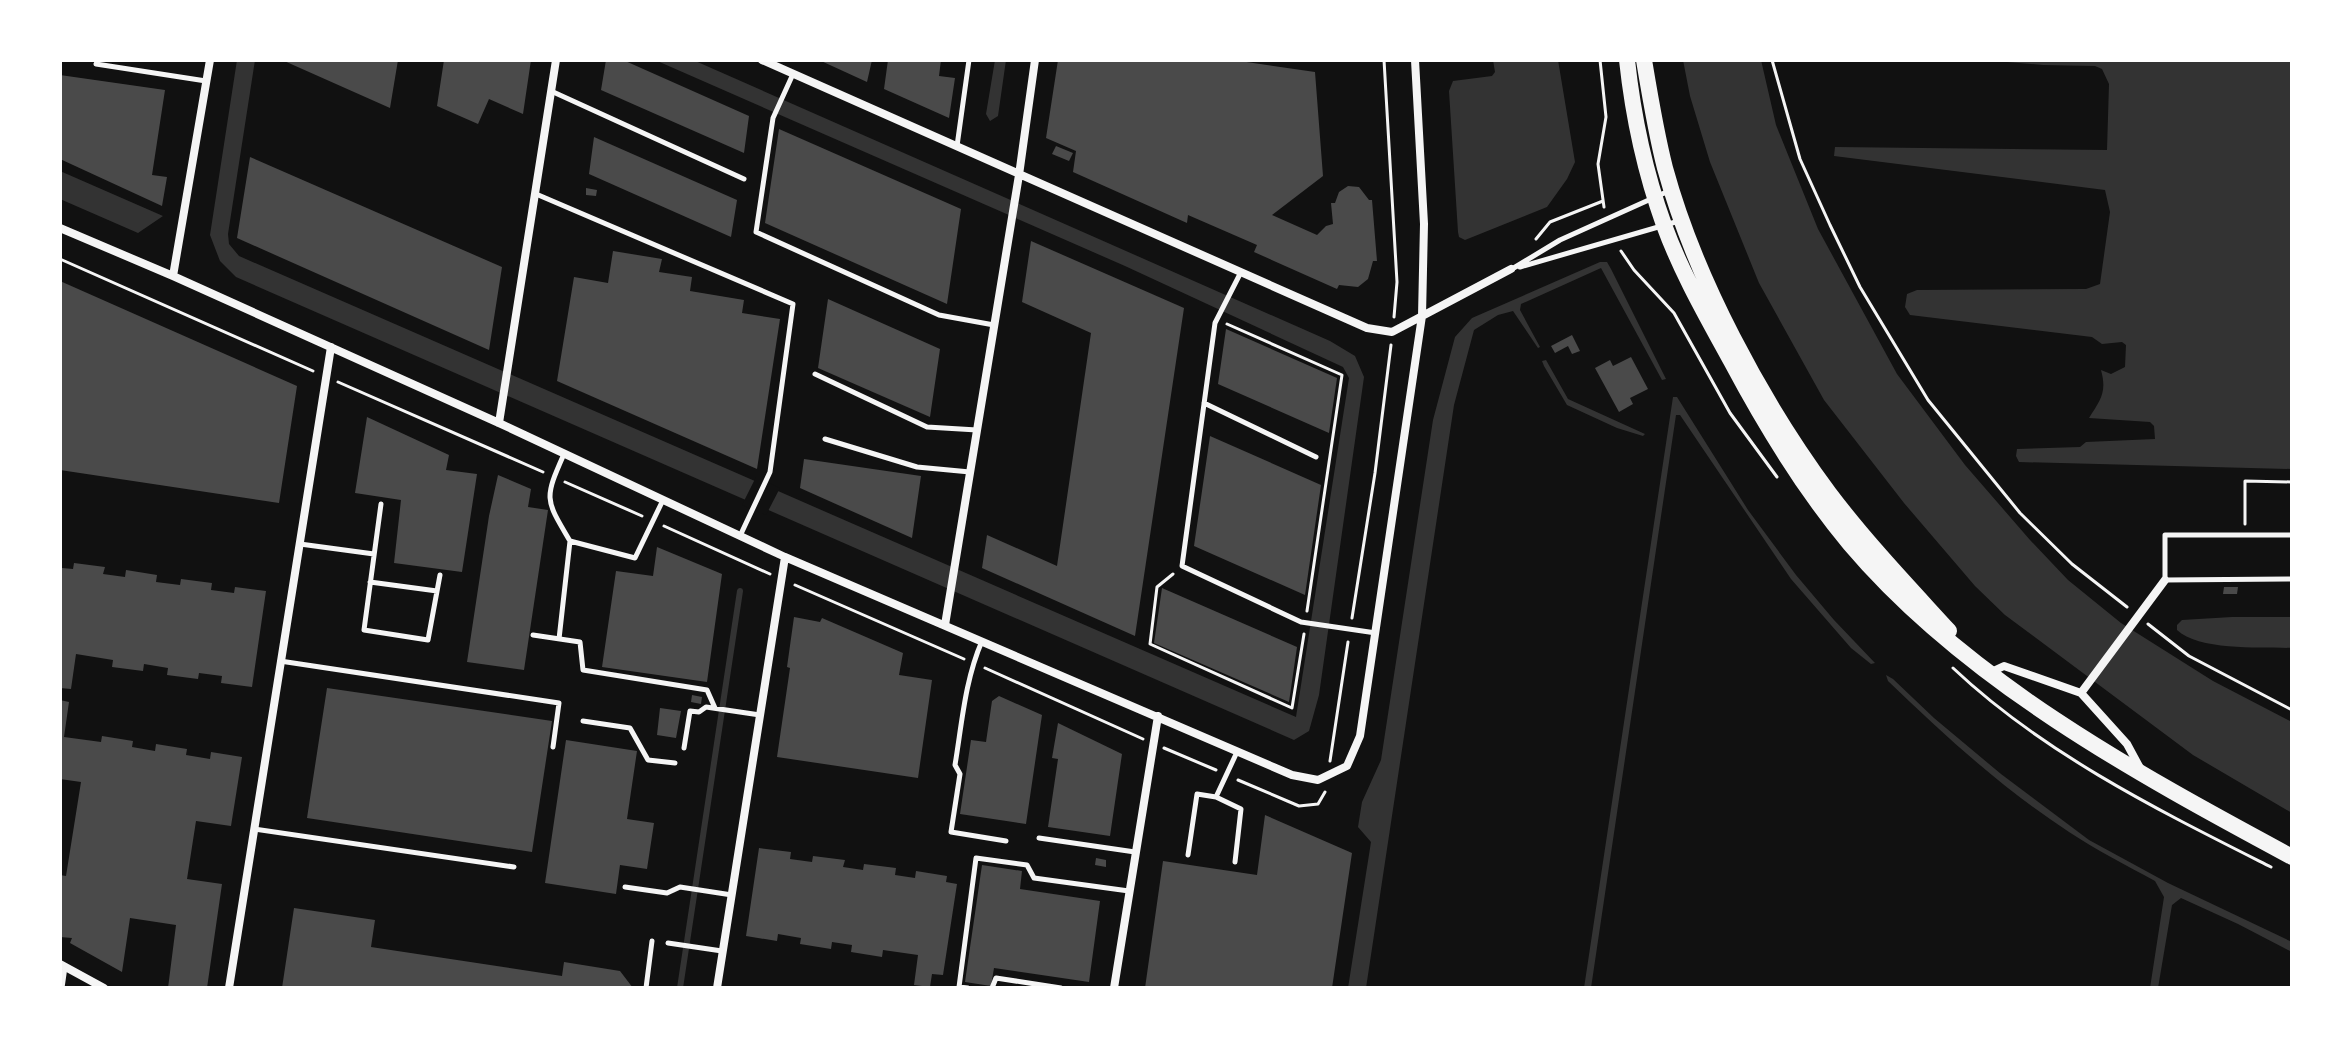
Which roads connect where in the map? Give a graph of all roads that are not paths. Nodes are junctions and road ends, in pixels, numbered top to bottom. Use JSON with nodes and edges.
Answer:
{"nodes":[{"id":1,"x":210,"y":60,"type":"edge"},
{"id":2,"x":556,"y":60,"type":"edge"},
{"id":3,"x":762,"y":60,"type":"edge"},
{"id":4,"x":969,"y":60,"type":"edge"},
{"id":5,"x":1035,"y":60,"type":"edge"},
{"id":6,"x":1415,"y":60,"type":"edge"},
{"id":7,"x":1627,"y":60,"type":"edge"},
{"id":8,"x":1644,"y":60,"type":"edge"},
{"id":9,"x":96,"y":64,"type":"dead end"},
{"id":10,"x":793,"y":74,"type":"junction"},
{"id":11,"x":206,"y":81,"type":"junction"},
{"id":12,"x":551,"y":91,"type":"junction"},
{"id":13,"x":957,"y":147,"type":"junction"},
{"id":14,"x":1019,"y":175,"type":"junction"},
{"id":15,"x":744,"y":179,"type":"dead end"},
{"id":16,"x":1663,"y":193,"type":"junction"},
{"id":17,"x":535,"y":194,"type":"junction"},
{"id":18,"x":1682,"y":220,"type":"junction"},
{"id":19,"x":1665,"y":226,"type":"junction"},
{"id":20,"x":60,"y":228,"type":"edge"},
{"id":21,"x":1511,"y":269,"type":"junction"},
{"id":22,"x":1241,"y":272,"type":"junction"},
{"id":23,"x":173,"y":276,"type":"junction"},
{"id":24,"x":1422,"y":316,"type":"junction"},
{"id":25,"x":994,"y":325,"type":"junction"},
{"id":26,"x":331,"y":347,"type":"junction"},
{"id":27,"x":815,"y":374,"type":"dead end"},
{"id":28,"x":1204,"y":403,"type":"junction"},
{"id":29,"x":499,"y":423,"type":"junction"},
{"id":30,"x":977,"y":430,"type":"junction"},
{"id":31,"x":825,"y":439,"type":"dead end"},
{"id":32,"x":564,"y":454,"type":"junction"},
{"id":33,"x":1316,"y":457,"type":"dead end"},
{"id":34,"x":970,"y":472,"type":"junction"},
{"id":35,"x":663,"y":500,"type":"junction"},
{"id":36,"x":381,"y":504,"type":"dead end"},
{"id":37,"x":2292,"y":535,"type":"edge"},
{"id":38,"x":740,"y":536,"type":"junction"},
{"id":39,"x":570,"y":541,"type":"junction"},
{"id":40,"x":299,"y":543,"type":"junction"},
{"id":41,"x":374,"y":554,"type":"junction"},
{"id":42,"x":785,"y":557,"type":"junction"},
{"id":43,"x":440,"y":575,"type":"dead end"},
{"id":44,"x":2292,"y":579,"type":"edge"},
{"id":45,"x":2165,"y":580,"type":"junction"},
{"id":46,"x":370,"y":582,"type":"junction"},
{"id":47,"x":437,"y":591,"type":"junction"},
{"id":48,"x":945,"y":625,"type":"junction"},
{"id":49,"x":1376,"y":633,"type":"junction"},
{"id":50,"x":533,"y":635,"type":"dead end"},
{"id":51,"x":559,"y":639,"type":"junction"},
{"id":52,"x":982,"y":641,"type":"junction"},
{"id":53,"x":280,"y":661,"type":"junction"},
{"id":54,"x":1989,"y":673,"type":"junction"},
{"id":55,"x":2081,"y":693,"type":"junction"},
{"id":56,"x":715,"y":708,"type":"junction"},
{"id":57,"x":760,"y":715,"type":"junction"},
{"id":58,"x":1158,"y":716,"type":"junction"},
{"id":59,"x":583,"y":721,"type":"dead end"},
{"id":60,"x":553,"y":747,"type":"dead end"},
{"id":61,"x":684,"y":748,"type":"dead end"},
{"id":62,"x":1237,"y":751,"type":"junction"},
{"id":63,"x":675,"y":763,"type":"dead end"},
{"id":64,"x":2142,"y":772,"type":"junction"},
{"id":65,"x":1216,"y":797,"type":"junction"},
{"id":66,"x":254,"y":829,"type":"junction"},
{"id":67,"x":1039,"y":838,"type":"dead end"},
{"id":68,"x":1006,"y":841,"type":"dead end"},
{"id":69,"x":1136,"y":853,"type":"junction"},
{"id":70,"x":1188,"y":855,"type":"dead end"},
{"id":71,"x":2292,"y":857,"type":"edge"},
{"id":72,"x":1235,"y":862,"type":"dead end"},
{"id":73,"x":514,"y":867,"type":"dead end"},
{"id":74,"x":625,"y":887,"type":"dead end"},
{"id":75,"x":1130,"y":892,"type":"junction"},
{"id":76,"x":732,"y":895,"type":"junction"},
{"id":77,"x":652,"y":941,"type":"dead end"},
{"id":78,"x":668,"y":943,"type":"dead end"},
{"id":79,"x":723,"y":951,"type":"junction"},
{"id":80,"x":62,"y":966,"type":"edge"},
{"id":81,"x":62,"y":988,"type":"edge"},
{"id":82,"x":104,"y":988,"type":"edge"},
{"id":83,"x":229,"y":988,"type":"edge"},
{"id":84,"x":646,"y":988,"type":"edge"},
{"id":85,"x":717,"y":988,"type":"edge"},
{"id":86,"x":968,"y":988,"type":"edge"},
{"id":87,"x":992,"y":988,"type":"edge"},
{"id":88,"x":1061,"y":988,"type":"edge"},
{"id":89,"x":1114,"y":988,"type":"edge"}],
"edges":[{"from":1,"to":11,"type":"street"},
{"from":2,"to":12,"type":"street"},
{"from":3,"to":10,"type":"street"},
{"from":4,"to":13,"type":"lane"},
{"from":5,"to":14,"type":"street"},
{"from":6,"to":24,"type":"street"},
{"from":7,"to":16,"type":"main road"},
{"from":8,"to":16,"type":"main road"},
{"from":9,"to":11,"type":"lane"},
{"from":10,"to":13,"type":"street"},
{"from":10,"to":25,"type":"lane"},
{"from":11,"to":23,"type":"street"},
{"from":12,"to":15,"type":"lane"},
{"from":12,"to":17,"type":"street"},
{"from":13,"to":14,"type":"street"},
{"from":14,"to":22,"type":"street"},
{"from":14,"to":25,"type":"street"},
{"from":16,"to":18,"type":"main road"},
{"from":16,"to":19,"type":"main road"},
{"from":16,"to":21,"type":"lane"},
{"from":17,"to":29,"type":"street"},
{"from":17,"to":38,"type":"lane"},
{"from":18,"to":19,"type":"lane"},
{"from":18,"to":54,"type":"main road"},
{"from":19,"to":21,"type":"lane"},
{"from":19,"to":54,"type":"main road"},
{"from":20,"to":23,"type":"street"},
{"from":21,"to":24,"type":"street"},
{"from":22,"to":24,"type":"street"},
{"from":22,"to":28,"type":"lane"},
{"from":23,"to":26,"type":"street"},
{"from":24,"to":49,"type":"street"},
{"from":25,"to":30,"type":"street"},
{"from":26,"to":29,"type":"street"},
{"from":26,"to":40,"type":"street"},
{"from":27,"to":30,"type":"lane"},
{"from":28,"to":33,"type":"lane"},
{"from":28,"to":49,"type":"lane"},
{"from":29,"to":32,"type":"street"},
{"from":30,"to":34,"type":"street"},
{"from":31,"to":34,"type":"lane"},
{"from":32,"to":35,"type":"street"},
{"from":32,"to":39,"type":"lane"},
{"from":34,"to":48,"type":"street"},
{"from":35,"to":38,"type":"street"},
{"from":35,"to":39,"type":"lane"},
{"from":36,"to":41,"type":"lane"},
{"from":37,"to":45,"type":"lane"},
{"from":38,"to":42,"type":"street"},
{"from":39,"to":51,"type":"lane"},
{"from":40,"to":41,"type":"lane"},
{"from":40,"to":53,"type":"street"},
{"from":41,"to":46,"type":"lane"},
{"from":42,"to":48,"type":"street"},
{"from":42,"to":57,"type":"street"},
{"from":43,"to":47,"type":"lane"},
{"from":44,"to":45,"type":"lane"},
{"from":45,"to":55,"type":"street"},
{"from":46,"to":47,"type":"lane"},
{"from":46,"to":47,"type":"lane"},
{"from":48,"to":52,"type":"street"},
{"from":49,"to":62,"type":"street"},
{"from":50,"to":51,"type":"lane"},
{"from":51,"to":56,"type":"lane"},
{"from":52,"to":58,"type":"street"},
{"from":52,"to":68,"type":"lane"},
{"from":53,"to":60,"type":"lane"},
{"from":53,"to":66,"type":"street"},
{"from":54,"to":55,"type":"street"},
{"from":54,"to":64,"type":"main road"},
{"from":55,"to":64,"type":"street"},
{"from":56,"to":57,"type":"lane"},
{"from":56,"to":61,"type":"lane"},
{"from":57,"to":76,"type":"street"},
{"from":58,"to":62,"type":"street"},
{"from":58,"to":69,"type":"street"},
{"from":59,"to":63,"type":"lane"},
{"from":62,"to":65,"type":"lane"},
{"from":64,"to":71,"type":"main road"},
{"from":65,"to":70,"type":"lane"},
{"from":65,"to":72,"type":"lane"},
{"from":66,"to":73,"type":"lane"},
{"from":66,"to":83,"type":"street"},
{"from":67,"to":69,"type":"lane"},
{"from":69,"to":75,"type":"street"},
{"from":74,"to":76,"type":"lane"},
{"from":75,"to":86,"type":"lane"},
{"from":75,"to":89,"type":"street"},
{"from":76,"to":79,"type":"street"},
{"from":77,"to":84,"type":"lane"},
{"from":78,"to":79,"type":"lane"},
{"from":79,"to":85,"type":"street"},
{"from":80,"to":81,"type":"lane"},
{"from":80,"to":82,"type":"street"},
{"from":87,"to":88,"type":"lane"}]}
